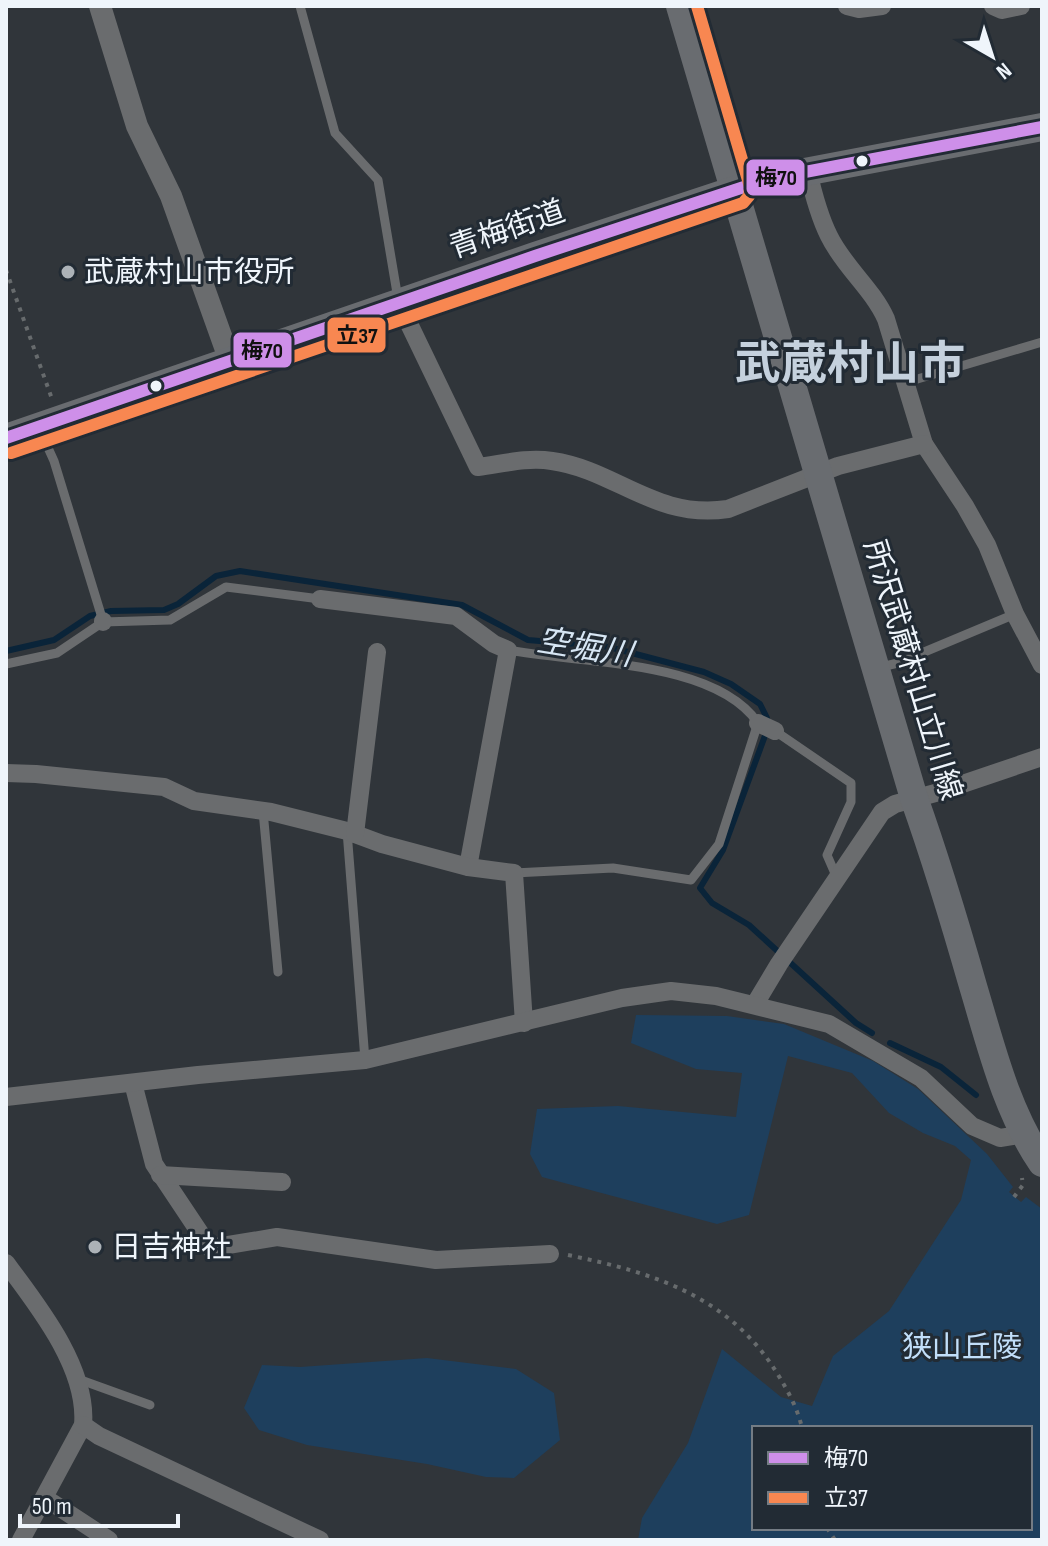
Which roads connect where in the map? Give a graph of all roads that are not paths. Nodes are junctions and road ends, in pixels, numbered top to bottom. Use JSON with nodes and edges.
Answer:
{"nodes":[{"id":1,"x":100,"y":6,"type":"edge"},
{"id":2,"x":300,"y":6,"type":"edge"},
{"id":3,"x":680,"y":6,"type":"edge"},
{"id":4,"x":847,"y":6,"type":"edge"},
{"id":5,"x":882,"y":6,"type":"edge"},
{"id":6,"x":993,"y":6,"type":"edge"},
{"id":7,"x":1021,"y":6,"type":"edge"},
{"id":8,"x":1042,"y":127,"type":"edge"},
{"id":9,"x":808,"y":171,"type":"junction"},
{"id":10,"x":734,"y":190,"type":"junction"},
{"id":11,"x":399,"y":303,"type":"junction"},
{"id":12,"x":1042,"y":342,"type":"edge"},
{"id":13,"x":230,"y":361,"type":"junction"},
{"id":14,"x":904,"y":383,"type":"junction"},
{"id":15,"x":49,"y":423,"type":"junction"},
{"id":16,"x":6,"y":438,"type":"edge"},
{"id":17,"x":924,"y":444,"type":"junction"},
{"id":18,"x":818,"y":474,"type":"junction"},
{"id":19,"x":320,"y":599,"type":"joint"},
{"id":20,"x":1015,"y":614,"type":"junction"},
{"id":21,"x":101,"y":616,"type":"junction"},
{"id":22,"x":508,"y":650,"type":"junction"},
{"id":23,"x":377,"y":652,"type":"dead end"},
{"id":24,"x":6,"y":664,"type":"edge"},
{"id":25,"x":1042,"y":665,"type":"edge"},
{"id":26,"x":877,"y":668,"type":"junction"},
{"id":27,"x":767,"y":727,"type":"junction"},
{"id":28,"x":1042,"y":757,"type":"edge"},
{"id":29,"x":6,"y":773,"type":"edge"},
{"id":30,"x":914,"y":798,"type":"junction"},
{"id":31,"x":263,"y":811,"type":"junction"},
{"id":32,"x":351,"y":832,"type":"junction"},
{"id":33,"x":468,"y":867,"type":"junction"},
{"id":34,"x":514,"y":873,"type":"junction"},
{"id":35,"x":837,"y":878,"type":"junction"},
{"id":36,"x":278,"y":972,"type":"dead end"},
{"id":37,"x":755,"y":1004,"type":"junction"},
{"id":38,"x":524,"y":1023,"type":"junction"},
{"id":39,"x":365,"y":1060,"type":"junction"},
{"id":40,"x":133,"y":1083,"type":"junction"},
{"id":41,"x":6,"y":1097,"type":"edge"},
{"id":42,"x":1025,"y":1134,"type":"junction"},
{"id":43,"x":1031,"y":1166,"type":"edge"},
{"id":44,"x":160,"y":1175,"type":"junction"},
{"id":45,"x":282,"y":1182,"type":"dead end"},
{"id":46,"x":550,"y":1254,"type":"road end"},
{"id":47,"x":6,"y":1263,"type":"edge"},
{"id":48,"x":77,"y":1379,"type":"junction"},
{"id":49,"x":150,"y":1405,"type":"dead end"},
{"id":50,"x":83,"y":1425,"type":"junction"},
{"id":51,"x":45,"y":1498,"type":"junction"},
{"id":52,"x":21,"y":1540,"type":"edge"},
{"id":53,"x":109,"y":1540,"type":"edge"},
{"id":54,"x":320,"y":1540,"type":"edge"}],
"edges":[{"from":1,"to":13,"type":"street"},
{"from":2,"to":11,"type":"lane"},
{"from":3,"to":10,"type":"main road","name":"所沢武蔵村山立川線"},
{"from":4,"to":5,"type":"street"},
{"from":6,"to":7,"type":"street"},
{"from":8,"to":9,"type":"main road","name":"青梅街道"},
{"from":9,"to":10,"type":"main road","name":"青梅街道"},
{"from":9,"to":14,"type":"street"},
{"from":10,"to":11,"type":"main road","name":"青梅街道"},
{"from":10,"to":18,"type":"main road","name":"所沢武蔵村山立川線"},
{"from":11,"to":13,"type":"main road","name":"青梅街道"},
{"from":11,"to":18,"type":"street"},
{"from":12,"to":14,"type":"lane"},
{"from":13,"to":15,"type":"main road","name":"青梅街道"},
{"from":14,"to":17,"type":"street"},
{"from":15,"to":16,"type":"main road","name":"青梅街道"},
{"from":15,"to":21,"type":"lane"},
{"from":17,"to":18,"type":"street"},
{"from":17,"to":20,"type":"street"},
{"from":18,"to":26,"type":"main road","name":"所沢武蔵村山立川線"},
{"from":19,"to":21,"type":"lane"},
{"from":19,"to":22,"type":"street"},
{"from":20,"to":25,"type":"street"},
{"from":20,"to":26,"type":"lane"},
{"from":21,"to":24,"type":"lane"},
{"from":22,"to":27,"type":"lane"},
{"from":22,"to":33,"type":"street"},
{"from":23,"to":32,"type":"street"},
{"from":26,"to":30,"type":"main road","name":"所沢武蔵村山立川線"},
{"from":27,"to":34,"type":"lane"},
{"from":27,"to":35,"type":"lane"},
{"from":28,"to":30,"type":"street"},
{"from":29,"to":31,"type":"street"},
{"from":30,"to":35,"type":"street"},
{"from":30,"to":42,"type":"main road","name":"所沢武蔵村山立川線"},
{"from":31,"to":32,"type":"street"},
{"from":31,"to":36,"type":"lane"},
{"from":32,"to":33,"type":"street"},
{"from":32,"to":39,"type":"lane"},
{"from":33,"to":34,"type":"street"},
{"from":34,"to":38,"type":"street"},
{"from":35,"to":37,"type":"street"},
{"from":37,"to":38,"type":"street"},
{"from":37,"to":42,"type":"street"},
{"from":38,"to":39,"type":"street"},
{"from":39,"to":40,"type":"street"},
{"from":40,"to":41,"type":"street"},
{"from":40,"to":44,"type":"street"},
{"from":42,"to":43,"type":"main road","name":"所沢武蔵村山立川線"},
{"from":44,"to":45,"type":"street"},
{"from":44,"to":46,"type":"street"},
{"from":47,"to":48,"type":"street"},
{"from":48,"to":49,"type":"lane"},
{"from":48,"to":50,"type":"street"},
{"from":50,"to":51,"type":"street"},
{"from":50,"to":54,"type":"street"},
{"from":51,"to":52,"type":"street"},
{"from":51,"to":53,"type":"street"}]}
